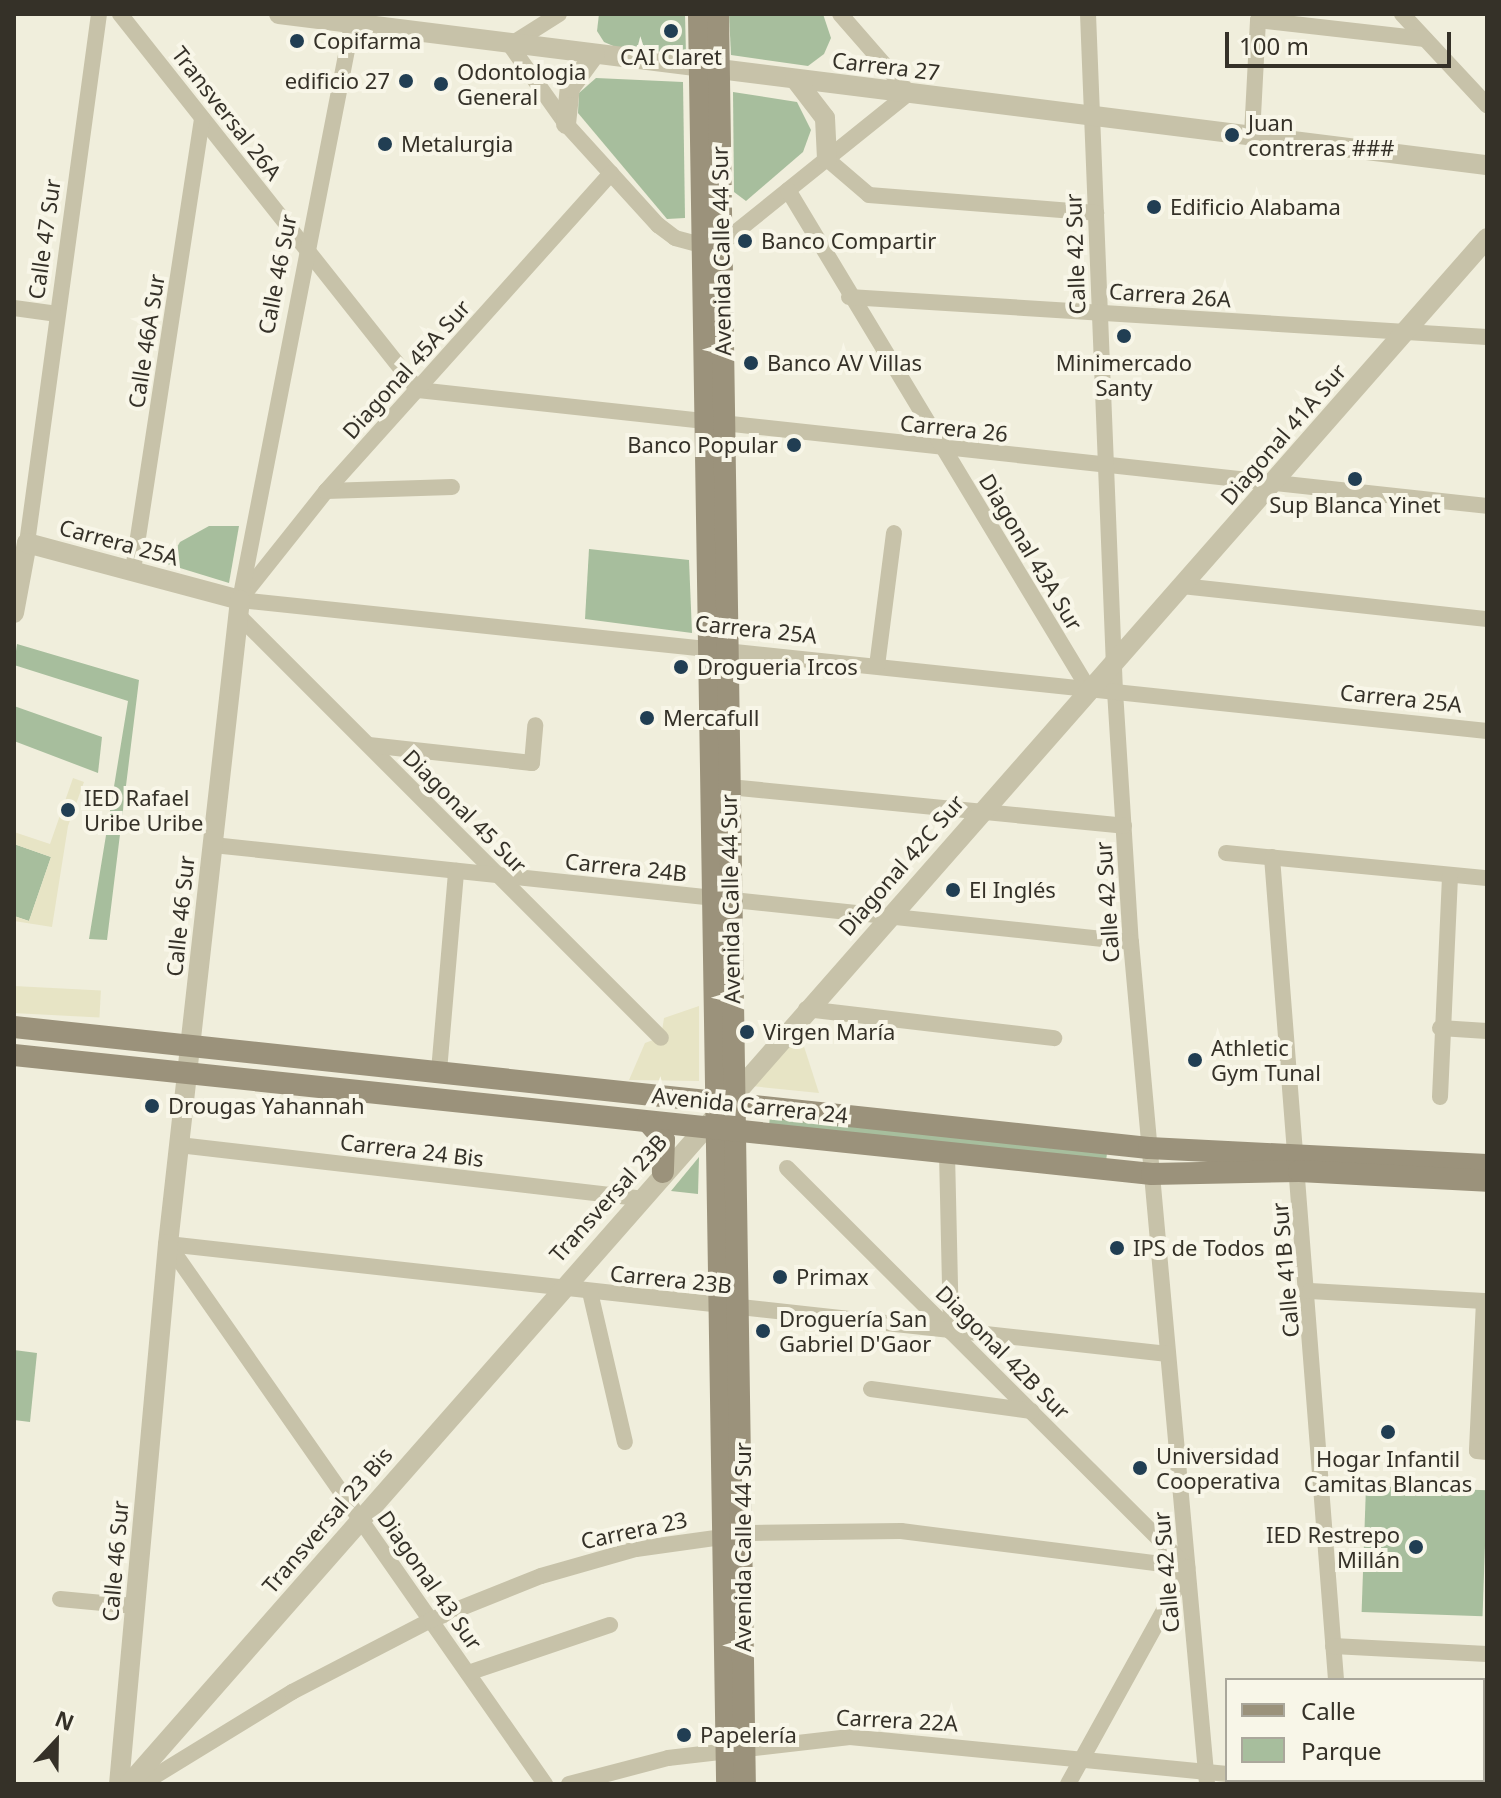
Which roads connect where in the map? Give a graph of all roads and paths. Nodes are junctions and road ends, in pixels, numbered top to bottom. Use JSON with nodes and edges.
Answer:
{"nodes":[{"id":1,"x":99,"y":14,"type":"edge"},
{"id":2,"x":120,"y":14,"type":"edge"},
{"id":3,"x":279,"y":14,"type":"edge"},
{"id":4,"x":559,"y":14,"type":"edge"},
{"id":5,"x":699,"y":14,"type":"edge"},
{"id":6,"x":718,"y":14,"type":"edge"},
{"id":7,"x":840,"y":14,"type":"edge"},
{"id":8,"x":1088,"y":14,"type":"edge"},
{"id":9,"x":1402,"y":14,"type":"edge"},
{"id":10,"x":353,"y":19,"type":"edge"},
{"id":11,"x":1308,"y":20,"type":"edge"},
{"id":12,"x":1425,"y":39,"type":"junction"},
{"id":13,"x":510,"y":45,"type":"junction"},
{"id":14,"x":595,"y":54,"type":"junction"},
{"id":15,"x":709,"y":68,"type":"junction"},
{"id":16,"x":795,"y":79,"type":"junction"},
{"id":17,"x":909,"y":93,"type":"junction"},
{"id":18,"x":1487,"y":105,"type":"edge"},
{"id":19,"x":1092,"y":115,"type":"junction"},
{"id":20,"x":202,"y":118,"type":"junction"},
{"id":21,"x":566,"y":124,"type":"junction"},
{"id":22,"x":1252,"y":135,"type":"junction"},
{"id":23,"x":827,"y":159,"type":"junction"},
{"id":24,"x":1487,"y":165,"type":"edge"},
{"id":25,"x":611,"y":173,"type":"junction"},
{"id":26,"x":788,"y":190,"type":"junction"},
{"id":27,"x":1096,"y":213,"type":"junction"},
{"id":28,"x":1487,"y":238,"type":"edge"},
{"id":29,"x":712,"y":245,"type":"junction"},
{"id":30,"x":305,"y":248,"type":"junction"},
{"id":31,"x":849,"y":297,"type":"junction"},
{"id":32,"x":14,"y":308,"type":"edge"},
{"id":33,"x":1100,"y":313,"type":"junction"},
{"id":34,"x":58,"y":314,"type":"junction"},
{"id":35,"x":1405,"y":332,"type":"junction"},
{"id":36,"x":1487,"y":337,"type":"edge"},
{"id":37,"x":418,"y":390,"type":"junction"},
{"id":38,"x":715,"y":424,"type":"junction"},
{"id":39,"x":942,"y":448,"type":"junction"},
{"id":40,"x":1106,"y":466,"type":"junction"},
{"id":41,"x":1272,"y":483,"type":"junction"},
{"id":42,"x":452,"y":487,"type":"dead end"},
{"id":43,"x":326,"y":491,"type":"junction"},
{"id":44,"x":1487,"y":506,"type":"edge"},
{"id":45,"x":894,"y":533,"type":"dead end"},
{"id":46,"x":27,"y":543,"type":"junction"},
{"id":47,"x":133,"y":570,"type":"junction"},
{"id":48,"x":1182,"y":586,"type":"junction"},
{"id":49,"x":239,"y":608,"type":"junction"},
{"id":50,"x":14,"y":613,"type":"edge"},
{"id":51,"x":1487,"y":619,"type":"edge"},
{"id":52,"x":718,"y":649,"type":"junction"},
{"id":53,"x":1114,"y":660,"type":"junction"},
{"id":54,"x":877,"y":666,"type":"junction"},
{"id":55,"x":1088,"y":688,"type":"junction"},
{"id":56,"x":1115,"y":691,"type":"junction"},
{"id":57,"x":535,"y":725,"type":"dead end"},
{"id":58,"x":1487,"y":731,"type":"edge"},
{"id":59,"x":369,"y":745,"type":"junction"},
{"id":60,"x":720,"y":786,"type":"junction"},
{"id":61,"x":980,"y":812,"type":"junction"},
{"id":62,"x":1124,"y":826,"type":"junction"},
{"id":63,"x":213,"y":845,"type":"junction"},
{"id":64,"x":1226,"y":853,"type":"dead end"},
{"id":65,"x":1272,"y":857,"type":"junction"},
{"id":66,"x":456,"y":871,"type":"junction"},
{"id":67,"x":499,"y":875,"type":"junction"},
{"id":68,"x":1450,"y":875,"type":"junction"},
{"id":69,"x":1487,"y":878,"type":"edge"},
{"id":70,"x":721,"y":899,"type":"junction"},
{"id":71,"x":888,"y":917,"type":"junction"},
{"id":72,"x":1131,"y":942,"type":"junction"},
{"id":73,"x":806,"y":1009,"type":"junction"},
{"id":74,"x":14,"y":1027,"type":"edge"},
{"id":75,"x":1440,"y":1028,"type":"junction"},
{"id":76,"x":1487,"y":1031,"type":"edge"},
{"id":77,"x":661,"y":1038,"type":"dead end"},
{"id":78,"x":1054,"y":1038,"type":"dead end"},
{"id":79,"x":190,"y":1043,"type":"junction"},
{"id":80,"x":14,"y":1055,"type":"edge"},
{"id":81,"x":187,"y":1071,"type":"junction"},
{"id":82,"x":439,"y":1071,"type":"junction"},
{"id":83,"x":1440,"y":1097,"type":"dead end"},
{"id":84,"x":722,"y":1112,"type":"junction"},
{"id":85,"x":648,"y":1122,"type":"junction"},
{"id":86,"x":179,"y":1145,"type":"junction"},
{"id":87,"x":1149,"y":1148,"type":"junction"},
{"id":88,"x":947,"y":1153,"type":"junction"},
{"id":89,"x":1299,"y":1163,"type":"junction"},
{"id":90,"x":1487,"y":1165,"type":"edge"},
{"id":91,"x":787,"y":1168,"type":"dead end"},
{"id":92,"x":663,"y":1172,"type":"junction"},
{"id":93,"x":1152,"y":1174,"type":"junction"},
{"id":94,"x":1487,"y":1181,"type":"edge"},
{"id":95,"x":640,"y":1198,"type":"junction"},
{"id":96,"x":168,"y":1244,"type":"junction"},
{"id":97,"x":560,"y":1288,"type":"junction"},
{"id":98,"x":1310,"y":1291,"type":"junction"},
{"id":99,"x":590,"y":1292,"type":"junction"},
{"id":100,"x":728,"y":1308,"type":"junction"},
{"id":101,"x":951,"y":1332,"type":"junction"},
{"id":102,"x":1168,"y":1354,"type":"junction"},
{"id":103,"x":871,"y":1389,"type":"dead end"},
{"id":104,"x":1031,"y":1411,"type":"junction"},
{"id":105,"x":625,"y":1442,"type":"dead end"},
{"id":106,"x":1482,"y":1452,"type":"edge"},
{"id":107,"x":360,"y":1518,"type":"junction"},
{"id":108,"x":733,"y":1535,"type":"junction"},
{"id":109,"x":1187,"y":1567,"type":"junction"},
{"id":110,"x":60,"y":1599,"type":"dead end"},
{"id":111,"x":135,"y":1606,"type":"junction"},
{"id":112,"x":431,"y":1620,"type":"junction"},
{"id":113,"x":610,"y":1625,"type":"dead end"},
{"id":114,"x":1333,"y":1646,"type":"junction"},
{"id":115,"x":1487,"y":1654,"type":"edge"},
{"id":116,"x":468,"y":1673,"type":"junction"},
{"id":117,"x":1336,"y":1678,"type":"edge"},
{"id":118,"x":735,"y":1747,"type":"junction"},
{"id":119,"x":1081,"y":1760,"type":"junction"},
{"id":120,"x":1207,"y":1779,"type":"edge"},
{"id":121,"x":119,"y":1784,"type":"edge"},
{"id":122,"x":129,"y":1784,"type":"edge"},
{"id":123,"x":142,"y":1784,"type":"edge"},
{"id":124,"x":545,"y":1784,"type":"edge"},
{"id":125,"x":569,"y":1784,"type":"edge"},
{"id":126,"x":727,"y":1784,"type":"edge"},
{"id":127,"x":745,"y":1784,"type":"edge"},
{"id":128,"x":1068,"y":1784,"type":"edge"}],
"edges":[{"from":1,"to":34,"type":"street","name":"Calle 47 Sur"},
{"from":2,"to":20,"type":"street","name":"Transversal 26A"},
{"from":3,"to":10,"type":"street","name":"Carrera 27"},
{"from":4,"to":13,"type":"street"},
{"from":5,"to":15,"type":"main road","name":"Avenida Calle 44 Sur"},
{"from":6,"to":15,"type":"main road","name":"Avenida Calle 44 Sur"},
{"from":7,"to":17,"type":"street"},
{"from":8,"to":19,"type":"street","name":"Calle 42 Sur"},
{"from":9,"to":12,"type":"street"},
{"from":10,"to":13,"type":"street","name":"Carrera 27"},
{"from":10,"to":30,"type":"street","name":"Calle 46 Sur"},
{"from":11,"to":12,"type":"street"},
{"from":11,"to":22,"type":"street"},
{"from":12,"to":18,"type":"street"},
{"from":13,"to":14,"type":"street","name":"Carrera 27"},
{"from":13,"to":21,"type":"street"},
{"from":14,"to":15,"type":"street","name":"Carrera 27"},
{"from":14,"to":21,"type":"street"},
{"from":15,"to":16,"type":"street","name":"Carrera 27"},
{"from":15,"to":29,"type":"main road","name":"Avenida Calle 44 Sur"},
{"from":16,"to":17,"type":"street","name":"Carrera 27"},
{"from":16,"to":23,"type":"street"},
{"from":17,"to":19,"type":"street","name":"Carrera 27"},
{"from":17,"to":23,"type":"street"},
{"from":19,"to":22,"type":"street","name":"Carrera 27"},
{"from":19,"to":27,"type":"street","name":"Calle 42 Sur"},
{"from":20,"to":30,"type":"street","name":"Transversal 26A"},
{"from":20,"to":47,"type":"street","name":"Calle 46A Sur"},
{"from":21,"to":25,"type":"street"},
{"from":22,"to":24,"type":"street","name":"Carrera 27"},
{"from":23,"to":26,"type":"street"},
{"from":23,"to":27,"type":"street"},
{"from":25,"to":29,"type":"street"},
{"from":25,"to":37,"type":"street","name":"Diagonal 45A Sur"},
{"from":26,"to":29,"type":"street"},
{"from":26,"to":31,"type":"street","name":"Diagonal 43A Sur"},
{"from":27,"to":33,"type":"street","name":"Calle 42 Sur"},
{"from":28,"to":35,"type":"street","name":"Diagonal 41A Sur"},
{"from":29,"to":38,"type":"main road","name":"Avenida Calle 44 Sur"},
{"from":30,"to":37,"type":"street","name":"Transversal 26A"},
{"from":30,"to":49,"type":"street","name":"Calle 46 Sur"},
{"from":31,"to":33,"type":"street","name":"Carrera 26A"},
{"from":31,"to":39,"type":"street","name":"Diagonal 43A Sur"},
{"from":32,"to":34,"type":"street"},
{"from":33,"to":35,"type":"street","name":"Carrera 26A"},
{"from":33,"to":40,"type":"street","name":"Calle 42 Sur"},
{"from":34,"to":46,"type":"street","name":"Calle 47 Sur"},
{"from":35,"to":36,"type":"street","name":"Carrera 26A"},
{"from":35,"to":41,"type":"street","name":"Diagonal 41A Sur"},
{"from":37,"to":38,"type":"street","name":"Carrera 26"},
{"from":37,"to":43,"type":"street","name":"Diagonal 45A Sur"},
{"from":38,"to":39,"type":"street","name":"Carrera 26"},
{"from":38,"to":52,"type":"main road","name":"Avenida Calle 44 Sur"},
{"from":39,"to":40,"type":"street","name":"Carrera 26"},
{"from":39,"to":55,"type":"street","name":"Diagonal 43A Sur"},
{"from":40,"to":41,"type":"street","name":"Carrera 26"},
{"from":40,"to":53,"type":"street","name":"Calle 42 Sur"},
{"from":41,"to":44,"type":"street","name":"Carrera 26"},
{"from":41,"to":48,"type":"street","name":"Diagonal 41A Sur"},
{"from":42,"to":43,"type":"street"},
{"from":43,"to":49,"type":"street","name":"Diagonal 45A Sur"},
{"from":45,"to":54,"type":"street"},
{"from":46,"to":47,"type":"street","name":"Carrera 25A"},
{"from":46,"to":50,"type":"street","name":"Calle 47 Sur"},
{"from":47,"to":49,"type":"street","name":"Carrera 25A"},
{"from":48,"to":51,"type":"street"},
{"from":48,"to":53,"type":"street","name":"Diagonal 41A Sur"},
{"from":49,"to":52,"type":"street","name":"Carrera 25A"},
{"from":49,"to":59,"type":"street","name":"Diagonal 45 Sur"},
{"from":49,"to":63,"type":"street","name":"Calle 46 Sur"},
{"from":52,"to":54,"type":"street","name":"Carrera 25A"},
{"from":52,"to":60,"type":"main road","name":"Avenida Calle 44 Sur"},
{"from":53,"to":55,"type":"street","name":"Diagonal 42C Sur"},
{"from":53,"to":56,"type":"street","name":"Calle 42 Sur"},
{"from":54,"to":55,"type":"street","name":"Carrera 25A"},
{"from":55,"to":56,"type":"street","name":"Carrera 25A"},
{"from":55,"to":61,"type":"street","name":"Diagonal 42C Sur"},
{"from":56,"to":58,"type":"street","name":"Carrera 25A"},
{"from":56,"to":62,"type":"street","name":"Calle 42 Sur"},
{"from":57,"to":59,"type":"street"},
{"from":59,"to":67,"type":"street","name":"Diagonal 45 Sur"},
{"from":60,"to":61,"type":"street"},
{"from":60,"to":70,"type":"main road","name":"Avenida Calle 44 Sur"},
{"from":61,"to":62,"type":"street"},
{"from":61,"to":71,"type":"street","name":"Diagonal 42C Sur"},
{"from":62,"to":72,"type":"street","name":"Calle 42 Sur"},
{"from":63,"to":66,"type":"street","name":"Carrera 24B"},
{"from":63,"to":79,"type":"street","name":"Calle 46 Sur"},
{"from":64,"to":65,"type":"street"},
{"from":65,"to":68,"type":"street"},
{"from":65,"to":89,"type":"street","name":"Calle 41B Sur"},
{"from":66,"to":67,"type":"street","name":"Carrera 24B"},
{"from":66,"to":82,"type":"street"},
{"from":67,"to":70,"type":"street","name":"Carrera 24B"},
{"from":67,"to":77,"type":"street","name":"Diagonal 45 Sur"},
{"from":68,"to":69,"type":"street"},
{"from":68,"to":75,"type":"street"},
{"from":70,"to":71,"type":"street","name":"Carrera 24B"},
{"from":70,"to":84,"type":"main road","name":"Avenida Calle 44 Sur"},
{"from":71,"to":72,"type":"street","name":"Carrera 24B"},
{"from":71,"to":73,"type":"street","name":"Diagonal 42C Sur"},
{"from":72,"to":87,"type":"street","name":"Calle 42 Sur"},
{"from":73,"to":78,"type":"street"},
{"from":73,"to":84,"type":"street","name":"Diagonal 42C Sur"},
{"from":74,"to":79,"type":"main road","name":"Avenida Carrera 24"},
{"from":75,"to":76,"type":"street"},
{"from":75,"to":83,"type":"street"},
{"from":79,"to":81,"type":"street","name":"Calle 46 Sur"},
{"from":79,"to":82,"type":"main road","name":"Avenida Carrera 24"},
{"from":80,"to":81,"type":"main road","name":"Avenida Carrera 24"},
{"from":81,"to":85,"type":"main road","name":"Avenida Carrera 24"},
{"from":81,"to":86,"type":"street","name":"Calle 46 Sur"},
{"from":82,"to":84,"type":"main road","name":"Avenida Carrera 24"},
{"from":84,"to":85,"type":"main road","name":"Avenida Carrera 24"},
{"from":84,"to":87,"type":"main road","name":"Avenida Carrera 24"},
{"from":84,"to":88,"type":"main road","name":"Avenida Carrera 24"},
{"from":84,"to":92,"type":"street","name":"Transversal 23B"},
{"from":84,"to":100,"type":"main road","name":"Avenida Calle 44 Sur"},
{"from":85,"to":92,"type":"main road"},
{"from":86,"to":95,"type":"street","name":"Carrera 24 Bis"},
{"from":86,"to":96,"type":"street","name":"Calle 46 Sur"},
{"from":87,"to":89,"type":"main road","name":"Avenida Carrera 24"},
{"from":87,"to":93,"type":"street","name":"Calle 42 Sur"},
{"from":88,"to":93,"type":"main road","name":"Avenida Carrera 24"},
{"from":88,"to":101,"type":"street"},
{"from":89,"to":90,"type":"main road","name":"Avenida Carrera 24"},
{"from":89,"to":93,"type":"main road","name":"Avenida Carrera 24"},
{"from":89,"to":94,"type":"main road","name":"Avenida Carrera 24"},
{"from":89,"to":98,"type":"street","name":"Calle 41B Sur"},
{"from":91,"to":101,"type":"street","name":"Diagonal 42B Sur"},
{"from":92,"to":95,"type":"street","name":"Transversal 23B"},
{"from":93,"to":102,"type":"street","name":"Calle 42 Sur"},
{"from":95,"to":97,"type":"street","name":"Transversal 23B"},
{"from":96,"to":97,"type":"street","name":"Carrera 23B"},
{"from":96,"to":107,"type":"street","name":"Diagonal 43 Sur"},
{"from":96,"to":111,"type":"street","name":"Calle 46 Sur"},
{"from":97,"to":99,"type":"street","name":"Carrera 23B"},
{"from":97,"to":107,"type":"street","name":"Transversal 23 Bis"},
{"from":98,"to":106,"type":"street"},
{"from":98,"to":114,"type":"street","name":"Calle 41B Sur"},
{"from":99,"to":100,"type":"street","name":"Carrera 23B"},
{"from":99,"to":105,"type":"street"},
{"from":100,"to":101,"type":"street","name":"Carrera 23B"},
{"from":100,"to":108,"type":"main road","name":"Avenida Calle 44 Sur"},
{"from":101,"to":102,"type":"street","name":"Carrera 23B"},
{"from":101,"to":104,"type":"street","name":"Diagonal 42B Sur"},
{"from":102,"to":109,"type":"street","name":"Calle 42 Sur"},
{"from":103,"to":104,"type":"street"},
{"from":104,"to":109,"type":"street","name":"Diagonal 42B Sur"},
{"from":107,"to":112,"type":"street","name":"Diagonal 43 Sur"},
{"from":107,"to":122,"type":"street","name":"Transversal 23 Bis"},
{"from":108,"to":109,"type":"street","name":"Carrera 23"},
{"from":108,"to":112,"type":"street","name":"Carrera 23"},
{"from":108,"to":118,"type":"main road","name":"Avenida Calle 44 Sur"},
{"from":109,"to":119,"type":"street"},
{"from":109,"to":120,"type":"street","name":"Calle 42 Sur"},
{"from":110,"to":111,"type":"street"},
{"from":111,"to":121,"type":"street","name":"Calle 46 Sur"},
{"from":112,"to":116,"type":"street","name":"Diagonal 43 Sur"},
{"from":112,"to":123,"type":"street","name":"Carrera 23"},
{"from":113,"to":116,"type":"street"},
{"from":114,"to":115,"type":"street"},
{"from":114,"to":117,"type":"street","name":"Calle 41B Sur"},
{"from":116,"to":124,"type":"street","name":"Diagonal 43 Sur"},
{"from":118,"to":119,"type":"street","name":"Carrera 22A"},
{"from":118,"to":125,"type":"street","name":"Carrera 22A"},
{"from":118,"to":126,"type":"main road","name":"Avenida Calle 44 Sur"},
{"from":118,"to":127,"type":"main road","name":"Avenida Calle 44 Sur"},
{"from":119,"to":120,"type":"street","name":"Carrera 22A"},
{"from":119,"to":128,"type":"street"}]}
